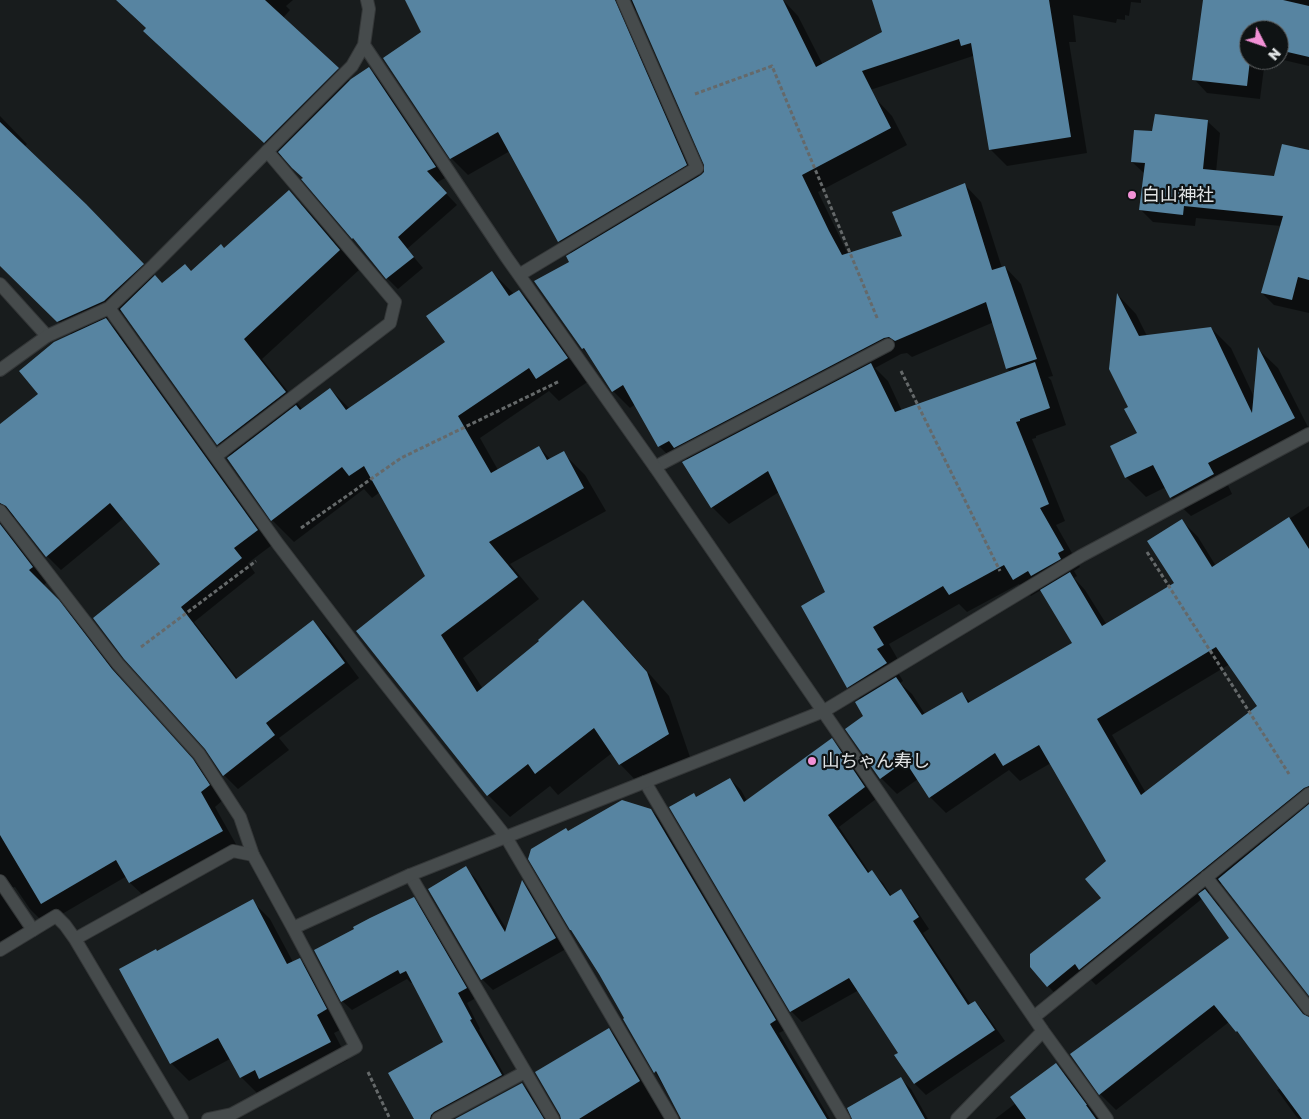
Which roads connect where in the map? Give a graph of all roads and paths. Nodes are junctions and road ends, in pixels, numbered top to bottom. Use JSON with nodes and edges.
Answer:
{"nodes":[{"id":1,"x":367,"y":0,"type":"edge"},
{"id":2,"x":623,"y":0,"type":"edge"},
{"id":3,"x":364,"y":44,"type":"junction"},
{"id":4,"x":669,"y":103,"type":"junction"},
{"id":5,"x":267,"y":151,"type":"junction"},
{"id":6,"x":519,"y":274,"type":"junction"},
{"id":7,"x":0,"y":284,"type":"edge"},
{"id":8,"x":109,"y":308,"type":"junction"},
{"id":9,"x":47,"y":336,"type":"junction"},
{"id":10,"x":888,"y":346,"type":"junction"},
{"id":11,"x":586,"y":369,"type":"junction"},
{"id":12,"x":0,"y":370,"type":"edge"},
{"id":13,"x":1309,"y":434,"type":"edge"},
{"id":14,"x":216,"y":456,"type":"junction"},
{"id":15,"x":655,"y":467,"type":"junction"},
{"id":16,"x":0,"y":511,"type":"edge"},
{"id":17,"x":1132,"y":529,"type":"junction"},
{"id":18,"x":278,"y":544,"type":"junction"},
{"id":19,"x":1013,"y":597,"type":"junction"},
{"id":20,"x":118,"y":664,"type":"junction"},
{"id":21,"x":824,"y":711,"type":"junction"},
{"id":22,"x":645,"y":782,"type":"junction"},
{"id":23,"x":1307,"y":796,"type":"edge"},
{"id":24,"x":506,"y":837,"type":"junction"},
{"id":25,"x":253,"y":855,"type":"junction"},
{"id":26,"x":410,"y":875,"type":"junction"},
{"id":27,"x":1206,"y":877,"type":"junction"},
{"id":28,"x":0,"y":881,"type":"edge"},
{"id":29,"x":293,"y":928,"type":"junction"},
{"id":30,"x":33,"y":930,"type":"junction"},
{"id":31,"x":75,"y":939,"type":"junction"},
{"id":32,"x":0,"y":950,"type":"edge"},
{"id":33,"x":1309,"y":1009,"type":"edge"},
{"id":34,"x":1034,"y":1017,"type":"junction"},
{"id":35,"x":1043,"y":1031,"type":"junction"},
{"id":36,"x":356,"y":1047,"type":"junction"},
{"id":37,"x":525,"y":1072,"type":"junction"},
{"id":38,"x":182,"y":1119,"type":"edge"},
{"id":39,"x":208,"y":1119,"type":"edge"},
{"id":40,"x":390,"y":1119,"type":"edge"},
{"id":41,"x":438,"y":1119,"type":"edge"},
{"id":42,"x":552,"y":1119,"type":"edge"},
{"id":43,"x":672,"y":1119,"type":"edge"},
{"id":44,"x":844,"y":1119,"type":"edge"},
{"id":45,"x":957,"y":1119,"type":"edge"},
{"id":46,"x":1107,"y":1119,"type":"edge"}],
"edges":[{"from":1,"to":3,"type":"street"},
{"from":2,"to":4,"type":"street"},
{"from":3,"to":5,"type":"street"},
{"from":3,"to":6,"type":"street"},
{"from":4,"to":6,"type":"street"},
{"from":4,"to":10,"type":"path"},
{"from":5,"to":8,"type":"street"},
{"from":5,"to":14,"type":"street"},
{"from":6,"to":11,"type":"street"},
{"from":7,"to":9,"type":"street"},
{"from":8,"to":9,"type":"street"},
{"from":8,"to":14,"type":"street"},
{"from":9,"to":12,"type":"street"},
{"from":10,"to":15,"type":"street"},
{"from":10,"to":19,"type":"path"},
{"from":11,"to":15,"type":"street"},
{"from":11,"to":18,"type":"path"},
{"from":13,"to":17,"type":"street"},
{"from":14,"to":18,"type":"street"},
{"from":15,"to":21,"type":"street"},
{"from":16,"to":20,"type":"street"},
{"from":17,"to":19,"type":"street"},
{"from":17,"to":23,"type":"path"},
{"from":18,"to":20,"type":"path"},
{"from":18,"to":24,"type":"street"},
{"from":19,"to":21,"type":"street"},
{"from":20,"to":25,"type":"street"},
{"from":21,"to":22,"type":"street"},
{"from":21,"to":34,"type":"street"},
{"from":22,"to":24,"type":"street"},
{"from":22,"to":44,"type":"street"},
{"from":23,"to":27,"type":"street"},
{"from":24,"to":26,"type":"street"},
{"from":24,"to":43,"type":"street"},
{"from":25,"to":29,"type":"street"},
{"from":25,"to":31,"type":"street"},
{"from":26,"to":29,"type":"street"},
{"from":26,"to":37,"type":"street"},
{"from":27,"to":33,"type":"street"},
{"from":27,"to":34,"type":"street"},
{"from":28,"to":30,"type":"street"},
{"from":29,"to":36,"type":"street"},
{"from":30,"to":31,"type":"street"},
{"from":30,"to":32,"type":"street"},
{"from":31,"to":38,"type":"street"},
{"from":34,"to":35,"type":"street"},
{"from":35,"to":45,"type":"street"},
{"from":35,"to":46,"type":"street"},
{"from":36,"to":39,"type":"street"},
{"from":36,"to":40,"type":"path"},
{"from":37,"to":41,"type":"street"},
{"from":37,"to":42,"type":"street"}]}
